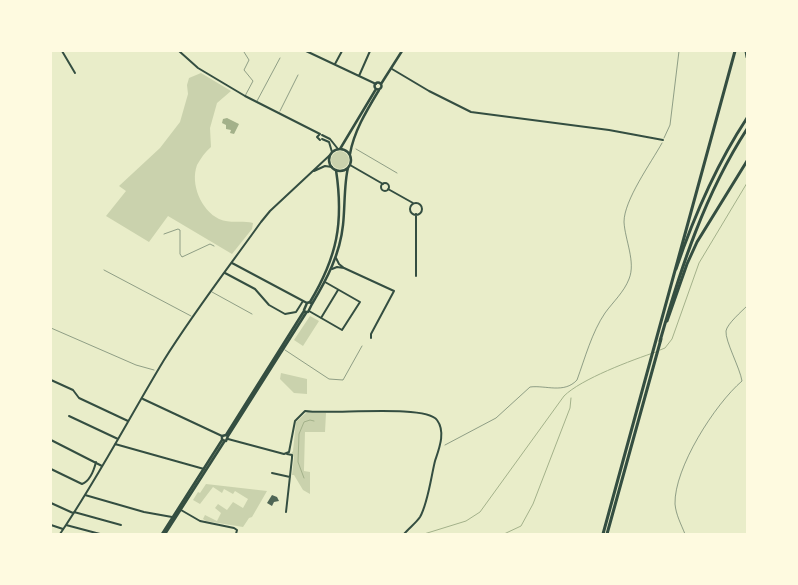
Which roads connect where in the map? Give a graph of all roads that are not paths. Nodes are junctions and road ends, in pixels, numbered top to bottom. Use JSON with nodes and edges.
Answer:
{"nodes":[{"id":1,"x":62,"y":51,"type":"edge"},
{"id":2,"x":179,"y":51,"type":"edge"},
{"id":3,"x":306,"y":51,"type":"edge"},
{"id":4,"x":342,"y":51,"type":"edge"},
{"id":5,"x":370,"y":51,"type":"edge"},
{"id":6,"x":402,"y":51,"type":"edge"},
{"id":7,"x":734,"y":51,"type":"edge"},
{"id":8,"x":746,"y":51,"type":"edge"},
{"id":9,"x":244,"y":52,"type":"edge"},
{"id":10,"x":280,"y":58,"type":"dead end"},
{"id":11,"x":747,"y":58,"type":"edge"},
{"id":12,"x":334,"y":64,"type":"junction"},
{"id":13,"x":392,"y":69,"type":"junction"},
{"id":14,"x":75,"y":73,"type":"dead end"},
{"id":15,"x":298,"y":75,"type":"dead end"},
{"id":16,"x":359,"y":76,"type":"junction"},
{"id":17,"x":376,"y":84,"type":"junction"},
{"id":18,"x":381,"y":84,"type":"junction"},
{"id":19,"x":377,"y":89,"type":"junction"},
{"id":20,"x":245,"y":96,"type":"junction"},
{"id":21,"x":257,"y":101,"type":"junction"},
{"id":22,"x":279,"y":112,"type":"junction"},
{"id":23,"x":747,"y":118,"type":"edge"},
{"id":24,"x":747,"y":129,"type":"edge"},
{"id":25,"x":320,"y":135,"type":"junction"},
{"id":26,"x":322,"y":139,"type":"junction"},
{"id":27,"x":663,"y":140,"type":"road end"},
{"id":28,"x":339,"y":149,"type":"junction"},
{"id":29,"x":356,"y":150,"type":"dead end"},
{"id":30,"x":332,"y":152,"type":"junction"},
{"id":31,"x":350,"y":154,"type":"junction"},
{"id":32,"x":330,"y":155,"type":"junction"},
{"id":33,"x":747,"y":161,"type":"edge"},
{"id":34,"x":349,"y":166,"type":"junction"},
{"id":35,"x":332,"y":167,"type":"junction"},
{"id":36,"x":336,"y":170,"type":"junction"},
{"id":37,"x":397,"y":173,"type":"dead end"},
{"id":38,"x":310,"y":174,"type":"junction"},
{"id":39,"x":383,"y":184,"type":"junction"},
{"id":40,"x":388,"y":190,"type":"junction"},
{"id":41,"x":413,"y":203,"type":"junction"},
{"id":42,"x":416,"y":214,"type":"junction"},
{"id":43,"x":164,"y":234,"type":"dead end"},
{"id":44,"x":214,"y":246,"type":"dead end"},
{"id":45,"x":336,"y":258,"type":"junction"},
{"id":46,"x":232,"y":263,"type":"junction"},
{"id":47,"x":344,"y":268,"type":"junction"},
{"id":48,"x":332,"y":269,"type":"junction"},
{"id":49,"x":676,"y":269,"type":"junction"},
{"id":50,"x":104,"y":270,"type":"dead end"},
{"id":51,"x":225,"y":273,"type":"junction"},
{"id":52,"x":416,"y":276,"type":"dead end"},
{"id":53,"x":325,"y":282,"type":"junction"},
{"id":54,"x":338,"y":290,"type":"junction"},
{"id":55,"x":211,"y":292,"type":"junction"},
{"id":56,"x":303,"y":301,"type":"junction"},
{"id":57,"x":310,"y":303,"type":"junction"},
{"id":58,"x":306,"y":312,"type":"junction"},
{"id":59,"x":252,"y":314,"type":"dead end"},
{"id":60,"x":193,"y":317,"type":"junction"},
{"id":61,"x":321,"y":318,"type":"junction"},
{"id":62,"x":371,"y":338,"type":"dead end"},
{"id":63,"x":660,"y":341,"type":"junction"},
{"id":64,"x":362,"y":346,"type":"dead end"},
{"id":65,"x":284,"y":349,"type":"junction"},
{"id":66,"x":51,"y":380,"type":"edge"},
{"id":67,"x":142,"y":399,"type":"junction"},
{"id":68,"x":69,"y":416,"type":"dead end"},
{"id":69,"x":128,"y":422,"type":"junction"},
{"id":70,"x":225,"y":438,"type":"junction"},
{"id":71,"x":118,"y":439,"type":"junction"},
{"id":72,"x":51,"y":440,"type":"edge"},
{"id":73,"x":115,"y":444,"type":"junction"},
{"id":74,"x":288,"y":454,"type":"junction"},
{"id":75,"x":96,"y":462,"type":"junction"},
{"id":76,"x":102,"y":466,"type":"junction"},
{"id":77,"x":51,"y":469,"type":"edge"},
{"id":78,"x":204,"y":470,"type":"junction"},
{"id":79,"x":272,"y":473,"type":"dead end"},
{"id":80,"x":290,"y":477,"type":"junction"},
{"id":81,"x":85,"y":495,"type":"junction"},
{"id":82,"x":51,"y":503,"type":"edge"},
{"id":83,"x":181,"y":510,"type":"junction"},
{"id":84,"x":286,"y":512,"type":"dead end"},
{"id":85,"x":74,"y":513,"type":"junction"},
{"id":86,"x":172,"y":517,"type":"junction"},
{"id":87,"x":51,"y":525,"type":"edge"},
{"id":88,"x":66,"y":525,"type":"junction"},
{"id":89,"x":121,"y":525,"type":"dead end"},
{"id":90,"x":63,"y":529,"type":"junction"},
{"id":91,"x":60,"y":534,"type":"edge"},
{"id":92,"x":100,"y":534,"type":"edge"},
{"id":93,"x":164,"y":534,"type":"edge"},
{"id":94,"x":236,"y":534,"type":"edge"},
{"id":95,"x":404,"y":534,"type":"edge"},
{"id":96,"x":603,"y":534,"type":"edge"},
{"id":97,"x":607,"y":534,"type":"edge"}],
"edges":[{"from":1,"to":14,"type":"street"},
{"from":2,"to":20,"type":"street"},
{"from":3,"to":12,"type":"street"},
{"from":4,"to":12,"type":"street"},
{"from":5,"to":16,"type":"street"},
{"from":6,"to":13,"type":"main road"},
{"from":7,"to":49,"type":"highway"},
{"from":8,"to":11,"type":"highway"},
{"from":9,"to":20,"type":"lane"},
{"from":10,"to":21,"type":"lane"},
{"from":12,"to":16,"type":"street"},
{"from":13,"to":18,"type":"main road"},
{"from":13,"to":27,"type":"street"},
{"from":15,"to":22,"type":"lane"},
{"from":16,"to":17,"type":"street"},
{"from":17,"to":18,"type":"main road"},
{"from":17,"to":19,"type":"main road"},
{"from":18,"to":19,"type":"main road"},
{"from":19,"to":28,"type":"main road"},
{"from":19,"to":31,"type":"main road"},
{"from":20,"to":21,"type":"street"},
{"from":21,"to":22,"type":"street"},
{"from":22,"to":25,"type":"street"},
{"from":23,"to":49,"type":"highway"},
{"from":24,"to":63,"type":"highway"},
{"from":25,"to":26,"type":"street"},
{"from":25,"to":26,"type":"street"},
{"from":25,"to":28,"type":"street"},
{"from":26,"to":30,"type":"street"},
{"from":28,"to":30,"type":"main road"},
{"from":28,"to":31,"type":"main road"},
{"from":29,"to":37,"type":"lane"},
{"from":30,"to":32,"type":"main road"},
{"from":31,"to":34,"type":"main road"},
{"from":32,"to":35,"type":"main road"},
{"from":32,"to":38,"type":"street"},
{"from":33,"to":63,"type":"highway"},
{"from":34,"to":36,"type":"main road"},
{"from":34,"to":39,"type":"street"},
{"from":34,"to":45,"type":"main road"},
{"from":35,"to":36,"type":"main road"},
{"from":35,"to":38,"type":"street"},
{"from":36,"to":57,"type":"main road"},
{"from":38,"to":46,"type":"street"},
{"from":39,"to":40,"type":"street"},
{"from":39,"to":40,"type":"street"},
{"from":40,"to":41,"type":"street"},
{"from":41,"to":42,"type":"street"},
{"from":41,"to":42,"type":"street"},
{"from":42,"to":52,"type":"street"},
{"from":43,"to":44,"type":"lane"},
{"from":45,"to":47,"type":"street"},
{"from":45,"to":48,"type":"main road"},
{"from":46,"to":51,"type":"street"},
{"from":46,"to":56,"type":"street"},
{"from":47,"to":48,"type":"street"},
{"from":47,"to":62,"type":"street"},
{"from":48,"to":53,"type":"main road"},
{"from":49,"to":96,"type":"highway"},
{"from":50,"to":60,"type":"lane"},
{"from":51,"to":55,"type":"street"},
{"from":51,"to":56,"type":"street"},
{"from":53,"to":54,"type":"street"},
{"from":53,"to":57,"type":"main road"},
{"from":54,"to":61,"type":"street"},
{"from":54,"to":61,"type":"street"},
{"from":55,"to":59,"type":"lane"},
{"from":55,"to":60,"type":"street"},
{"from":56,"to":57,"type":"street"},
{"from":57,"to":58,"type":"main road"},
{"from":57,"to":58,"type":"main road"},
{"from":58,"to":61,"type":"street"},
{"from":58,"to":65,"type":"main road"},
{"from":58,"to":70,"type":"main road"},
{"from":60,"to":67,"type":"street"},
{"from":63,"to":97,"type":"highway"},
{"from":64,"to":65,"type":"lane"},
{"from":65,"to":70,"type":"main road"},
{"from":66,"to":69,"type":"street"},
{"from":67,"to":69,"type":"street"},
{"from":67,"to":70,"type":"street"},
{"from":68,"to":71,"type":"street"},
{"from":69,"to":71,"type":"street"},
{"from":70,"to":74,"type":"street"},
{"from":70,"to":78,"type":"main road"},
{"from":71,"to":73,"type":"street"},
{"from":72,"to":75,"type":"street"},
{"from":73,"to":76,"type":"street"},
{"from":73,"to":78,"type":"street"},
{"from":74,"to":80,"type":"street"},
{"from":74,"to":95,"type":"street"},
{"from":75,"to":76,"type":"street"},
{"from":75,"to":77,"type":"street"},
{"from":76,"to":81,"type":"street"},
{"from":78,"to":83,"type":"main road"},
{"from":78,"to":86,"type":"main road"},
{"from":79,"to":80,"type":"street"},
{"from":80,"to":84,"type":"street"},
{"from":81,"to":85,"type":"street"},
{"from":81,"to":86,"type":"street"},
{"from":82,"to":85,"type":"street"},
{"from":83,"to":93,"type":"main road"},
{"from":83,"to":94,"type":"street"},
{"from":85,"to":88,"type":"street"},
{"from":85,"to":89,"type":"street"},
{"from":86,"to":93,"type":"main road"},
{"from":87,"to":90,"type":"street"},
{"from":88,"to":90,"type":"street"},
{"from":88,"to":92,"type":"street"},
{"from":90,"to":91,"type":"street"}]}
